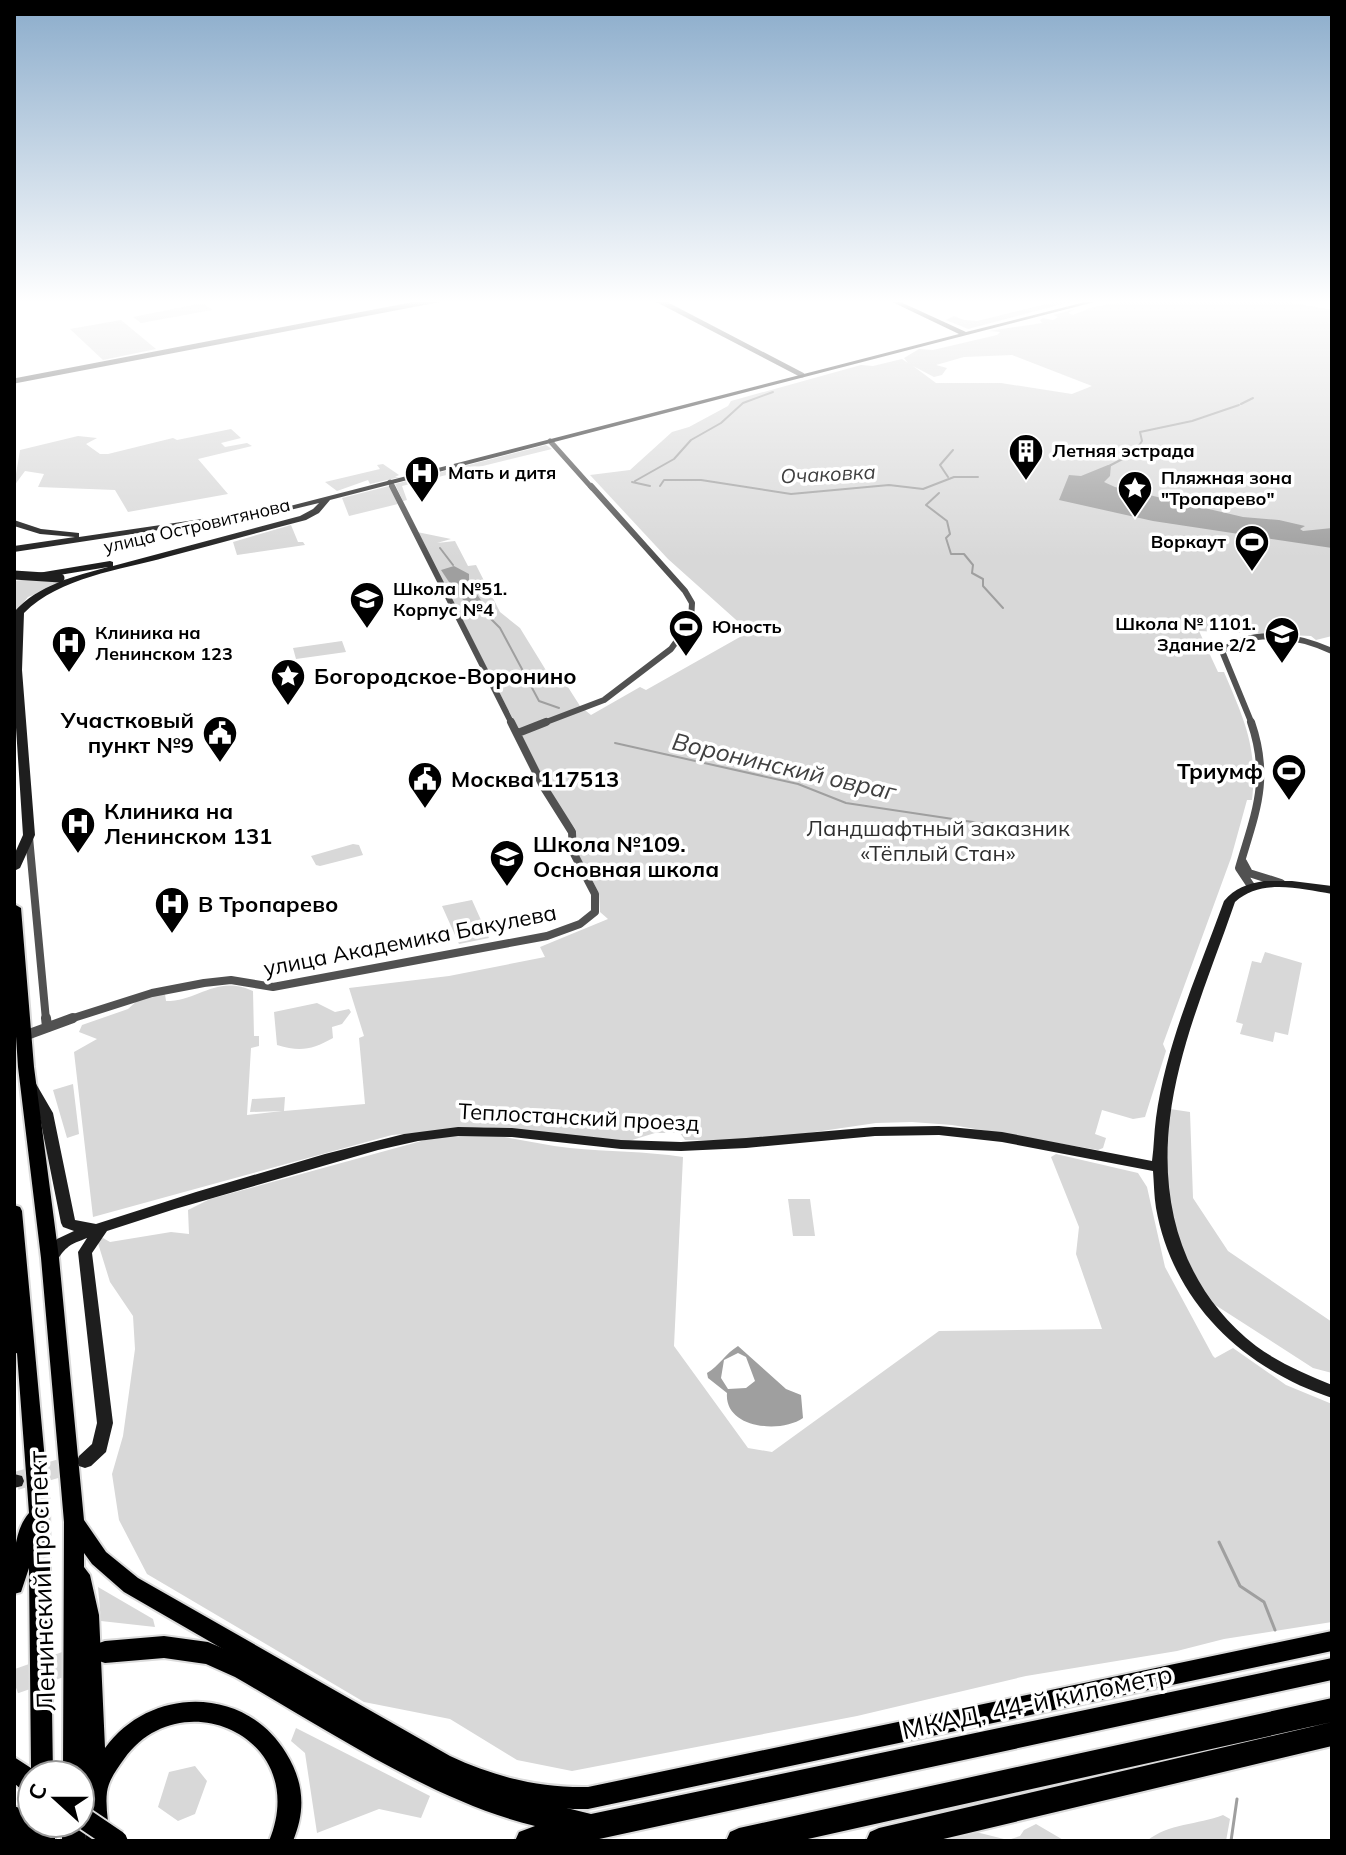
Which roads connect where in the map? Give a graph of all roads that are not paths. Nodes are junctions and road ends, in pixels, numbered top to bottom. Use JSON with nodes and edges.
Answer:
{"nodes":[{"id":1,"x":762,"y":386,"type":"edge"},
{"id":2,"x":550,"y":441,"type":"junction"},
{"id":3,"x":390,"y":482,"type":"junction"},
{"id":4,"x":332,"y":497,"type":"junction"},
{"id":5,"x":301,"y":505,"type":"junction"},
{"id":6,"x":264,"y":513,"type":"junction"},
{"id":7,"x":313,"y":513,"type":"junction"},
{"id":8,"x":217,"y":520,"type":"junction"},
{"id":9,"x":14,"y":523,"type":"edge"},
{"id":10,"x":269,"y":527,"type":"junction"},
{"id":11,"x":131,"y":532,"type":"junction"},
{"id":12,"x":221,"y":539,"type":"junction"},
{"id":13,"x":14,"y":549,"type":"edge"},
{"id":14,"x":180,"y":551,"type":"junction"},
{"id":15,"x":107,"y":572,"type":"junction"},
{"id":16,"x":14,"y":577,"type":"edge"},
{"id":17,"x":1332,"y":651,"type":"edge"},
{"id":18,"x":518,"y":733,"type":"junction"},
{"id":19,"x":14,"y":750,"type":"edge"},
{"id":20,"x":24,"y":763,"type":"junction"},
{"id":21,"x":29,"y":835,"type":"junction"},
{"id":22,"x":1245,"y":853,"type":"junction"},
{"id":23,"x":14,"y":868,"type":"edge"},
{"id":24,"x":1251,"y":886,"type":"junction"},
{"id":25,"x":1290,"y":886,"type":"junction"},
{"id":26,"x":1332,"y":890,"type":"edge"},
{"id":27,"x":14,"y":908,"type":"edge"},
{"id":28,"x":47,"y":1027,"type":"junction"},
{"id":29,"x":23,"y":1036,"type":"junction"},
{"id":30,"x":27,"y":1082,"type":"junction"},
{"id":31,"x":1158,"y":1167,"type":"junction"},
{"id":32,"x":14,"y":1214,"type":"edge"},
{"id":33,"x":103,"y":1227,"type":"junction"},
{"id":34,"x":50,"y":1258,"type":"junction"},
{"id":35,"x":23,"y":1305,"type":"junction"},
{"id":36,"x":14,"y":1347,"type":"edge"},
{"id":37,"x":1332,"y":1392,"type":"edge"},
{"id":38,"x":85,"y":1461,"type":"tunnel mouth"},
{"id":39,"x":39,"y":1504,"type":"junction"},
{"id":40,"x":74,"y":1522,"type":"junction"},
{"id":41,"x":73,"y":1556,"type":"junction"},
{"id":42,"x":14,"y":1585,"type":"edge"},
{"id":43,"x":1332,"y":1641,"type":"edge"},
{"id":44,"x":105,"y":1652,"type":"tunnel mouth"},
{"id":45,"x":1332,"y":1669,"type":"edge"},
{"id":46,"x":1332,"y":1710,"type":"edge"},
{"id":47,"x":1332,"y":1734,"type":"edge"},
{"id":48,"x":42,"y":1759,"type":"edge"},
{"id":49,"x":74,"y":1759,"type":"edge"},
{"id":50,"x":93,"y":1759,"type":"edge"},
{"id":51,"x":96,"y":1791,"type":"edge"},
{"id":52,"x":14,"y":1817,"type":"edge"},
{"id":53,"x":96,"y":1819,"type":"edge"},
{"id":54,"x":96,"y":1827,"type":"edge"},
{"id":55,"x":594,"y":1827,"type":"junction"},
{"id":56,"x":750,"y":1839,"type":"edge"},
{"id":57,"x":27,"y":1841,"type":"edge"},
{"id":58,"x":98,"y":1841,"type":"edge"},
{"id":59,"x":117,"y":1841,"type":"edge"},
{"id":60,"x":281,"y":1841,"type":"edge"},
{"id":61,"x":528,"y":1841,"type":"edge"},
{"id":62,"x":879,"y":1841,"type":"edge"}],
"edges":[{"from":1,"to":2,"type":"main road","name":"улица Островитянова"},
{"from":2,"to":3,"type":"main road","name":"улица Островитянова"},
{"from":2,"to":18,"type":"street"},
{"from":3,"to":4,"type":"main road","name":"улица Островитянова"},
{"from":3,"to":18,"type":"street"},
{"from":4,"to":5,"type":"main road","name":"улица Островитянова"},
{"from":4,"to":7,"type":"main road","name":"улица Островитянова"},
{"from":5,"to":6,"type":"main road","name":"улица Островитянова"},
{"from":5,"to":7,"type":"main road"},
{"from":6,"to":8,"type":"main road","name":"улица Островитянова"},
{"from":6,"to":10,"type":"main road"},
{"from":7,"to":10,"type":"main road","name":"улица Островитянова"},
{"from":8,"to":11,"type":"main road","name":"улица Островитянова"},
{"from":8,"to":12,"type":"main road"},
{"from":9,"to":11,"type":"main road"},
{"from":10,"to":12,"type":"main road","name":"улица Островитянова"},
{"from":11,"to":13,"type":"main road","name":"улица Островитянова"},
{"from":12,"to":14,"type":"main road","name":"улица Островитянова"},
{"from":14,"to":15,"type":"main road"},
{"from":14,"to":16,"type":"main road","name":"улица Островитянова"},
{"from":15,"to":16,"type":"main road","bridge":true},
{"from":15,"to":20,"type":"main road"},
{"from":17,"to":22,"type":"street"},
{"from":18,"to":28,"type":"street","name":"улица Академика Бакулева"},
{"from":19,"to":20,"type":"street"},
{"from":20,"to":21,"type":"main road"},
{"from":21,"to":23,"type":"main road"},
{"from":21,"to":28,"type":"street"},
{"from":22,"to":24,"type":"street"},
{"from":22,"to":25,"type":"street"},
{"from":24,"to":25,"type":"main road"},
{"from":24,"to":31,"type":"main road"},
{"from":25,"to":26,"type":"main road"},
{"from":27,"to":29,"type":"main road","name":"Ленинский проспект"},
{"from":28,"to":29,"type":"street","name":"улица Академика Бакулева"},
{"from":29,"to":30,"type":"main road","name":"Ленинский проспект"},
{"from":30,"to":33,"type":"main road"},
{"from":30,"to":34,"type":"main road","name":"Ленинский проспект"},
{"from":31,"to":33,"type":"main road","name":"Теплостанский проезд"},
{"from":31,"to":37,"type":"main road"},
{"from":32,"to":35,"type":"main road","name":"Ленинский проспект"},
{"from":33,"to":34,"type":"main road","name":"Теплостанский проезд"},
{"from":33,"to":38,"type":"main road"},
{"from":34,"to":40,"type":"main road","name":"Ленинский проспект"},
{"from":35,"to":36,"type":"main road"},
{"from":35,"to":39,"type":"main road","name":"Ленинский проспект"},
{"from":39,"to":42,"type":"main road"},
{"from":39,"to":48,"type":"main road","name":"Ленинский проспект"},
{"from":40,"to":41,"type":"main road","name":"Ленинский проспект"},
{"from":40,"to":43,"type":"main road"},
{"from":41,"to":49,"type":"main road","name":"Ленинский проспект"},
{"from":41,"to":50,"type":"main road"},
{"from":44,"to":55,"type":"highway"},
{"from":45,"to":55,"type":"highway","name":"МКАД, 44-й километр"},
{"from":46,"to":56,"type":"highway"},
{"from":47,"to":62,"type":"highway"},
{"from":51,"to":60,"type":"main road"},
{"from":52,"to":57,"type":"main road"},
{"from":53,"to":58,"type":"main road"},
{"from":54,"to":59,"type":"main road","bridge":true},
{"from":55,"to":61,"type":"highway","name":"МКАД, 44-й километр"}]}
